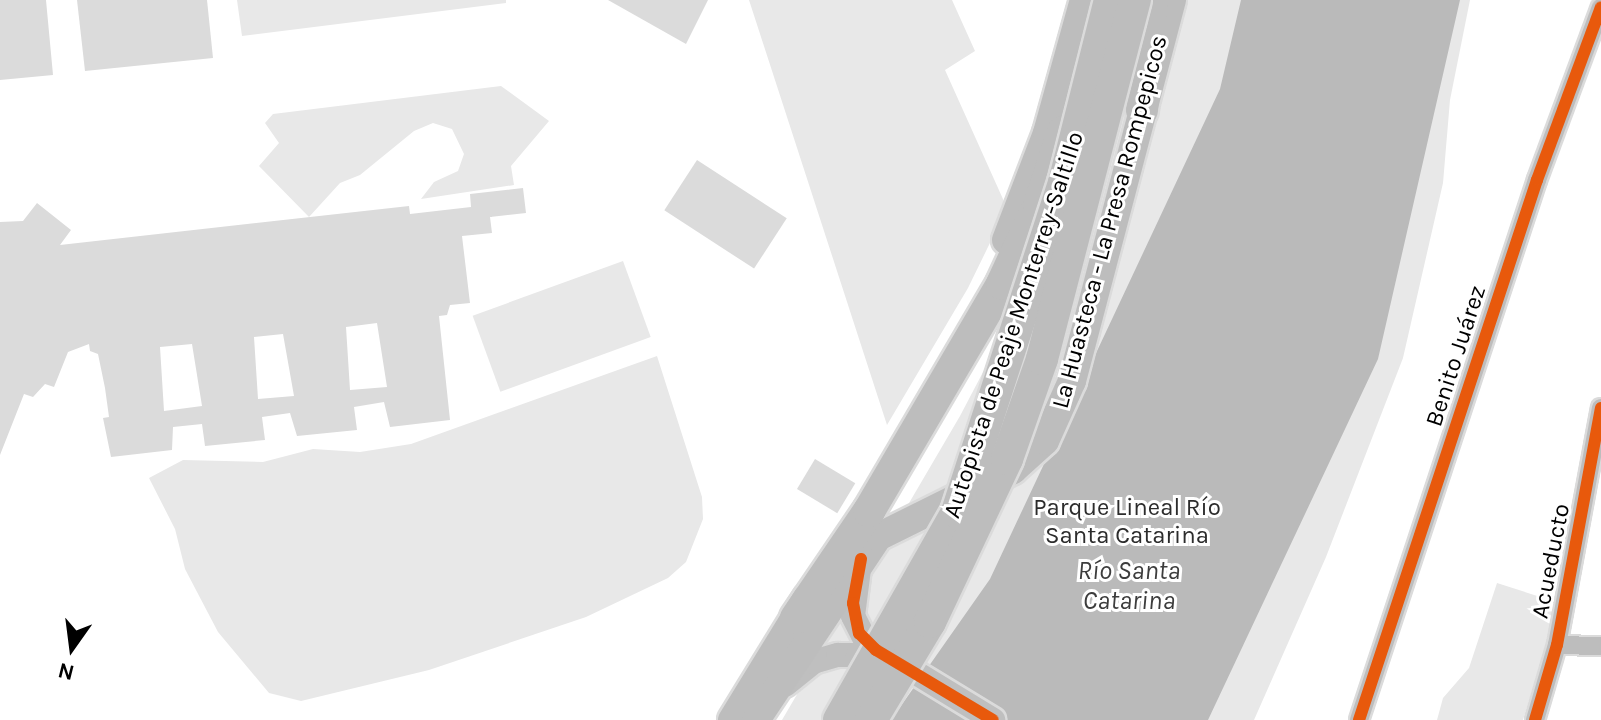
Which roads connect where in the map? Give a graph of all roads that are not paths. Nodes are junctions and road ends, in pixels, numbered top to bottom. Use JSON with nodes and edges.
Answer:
{"nodes":[{"id":1,"x":1084,"y":0,"type":"edge"},
{"id":2,"x":1109,"y":0,"type":"edge"},
{"id":3,"x":1135,"y":0,"type":"edge"},
{"id":4,"x":1152,"y":0,"type":"edge"},
{"id":5,"x":1172,"y":0,"type":"edge"},
{"id":6,"x":1601,"y":7,"type":"edge"},
{"id":7,"x":1142,"y":110,"type":"junction"},
{"id":8,"x":1601,"y":408,"type":"edge"},
{"id":9,"x":1592,"y":516,"type":"edge"},
{"id":10,"x":861,"y":559,"type":"junction"},
{"id":11,"x":796,"y":618,"type":"junction"},
{"id":12,"x":1557,"y":645,"type":"junction"},
{"id":13,"x":1601,"y":646,"type":"edge"},
{"id":14,"x":874,"y":654,"type":"junction"},
{"id":15,"x":775,"y":694,"type":"junction"},
{"id":16,"x":732,"y":720,"type":"edge"},
{"id":17,"x":756,"y":720,"type":"edge"},
{"id":18,"x":839,"y":720,"type":"edge"},
{"id":19,"x":871,"y":720,"type":"edge"},
{"id":20,"x":971,"y":720,"type":"edge"},
{"id":21,"x":993,"y":720,"type":"edge"},
{"id":22,"x":1359,"y":720,"type":"edge"},
{"id":23,"x":1535,"y":720,"type":"edge"}],
"edges":[{"from":1,"to":11,"type":"main road"},
{"from":2,"to":11,"type":"highway"},
{"from":2,"to":18,"type":"highway","name":"Autopista de Peaje Monterrey-Saltillo","bridge":true},
{"from":3,"to":19,"type":"highway","name":"Autopista de Peaje Monterrey-Saltillo","bridge":true},
{"from":4,"to":7,"type":"highway"},
{"from":5,"to":7,"type":"main road","name":"La Huasteca - La Presa Rompepicos"},
{"from":6,"to":22,"type":"street","name":"Benito Juárez"},
{"from":7,"to":10,"type":"main road","name":"La Huasteca - La Presa Rompepicos"},
{"from":8,"to":9,"type":"street","name":"Acueducto"},
{"from":9,"to":12,"type":"street","name":"Acueducto"},
{"from":10,"to":14,"type":"street"},
{"from":10,"to":15,"type":"main road"},
{"from":11,"to":16,"type":"main road"},
{"from":12,"to":13,"type":"street"},
{"from":12,"to":23,"type":"street","name":"Acueducto"},
{"from":14,"to":15,"type":"street"},
{"from":14,"to":20,"type":"street","bridge":true},
{"from":14,"to":21,"type":"street","bridge":true},
{"from":15,"to":17,"type":"main road"}]}
